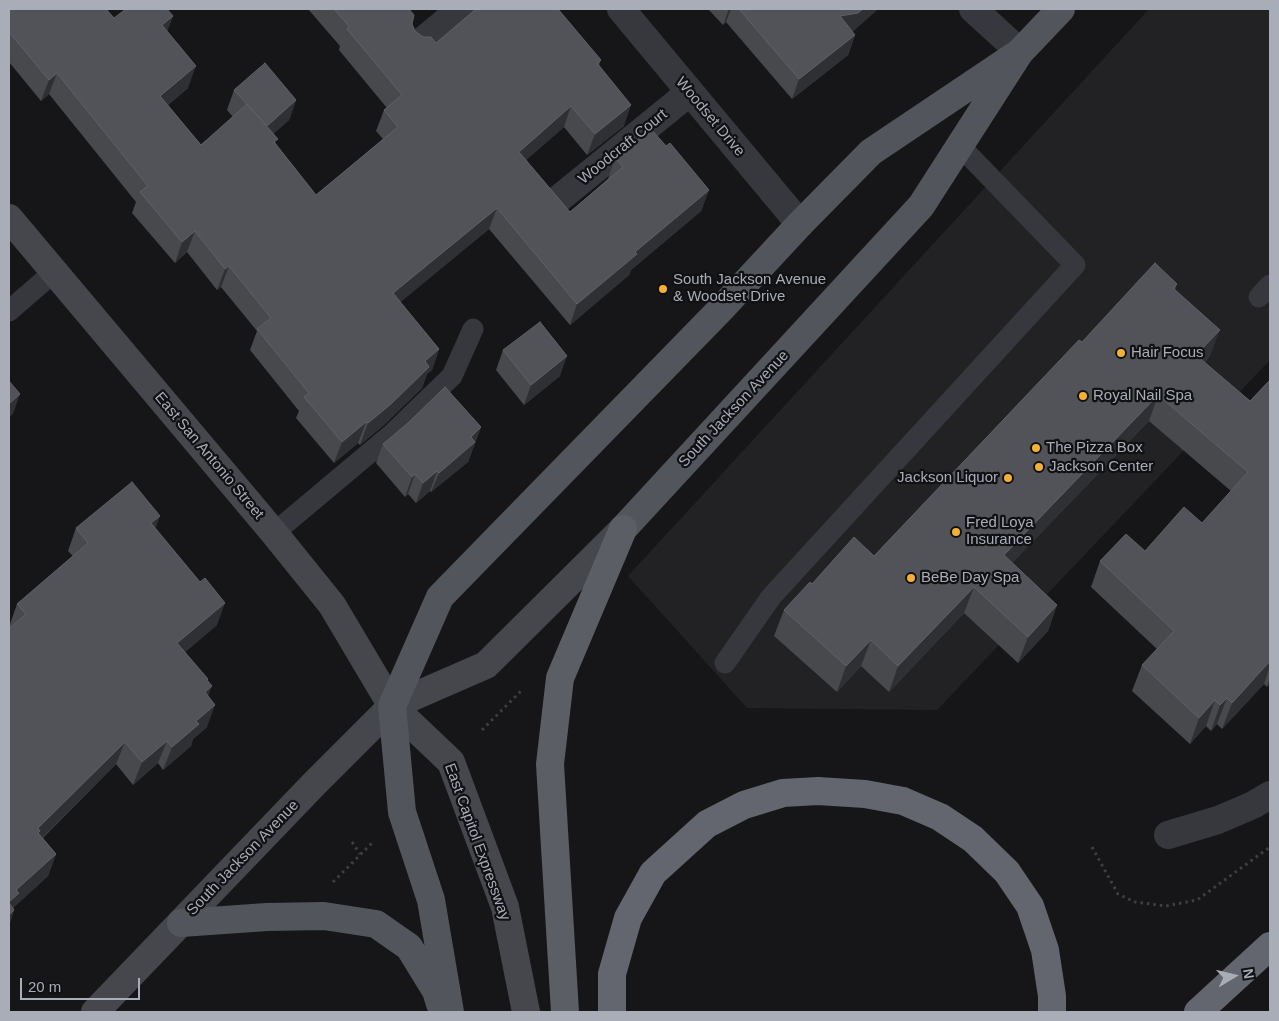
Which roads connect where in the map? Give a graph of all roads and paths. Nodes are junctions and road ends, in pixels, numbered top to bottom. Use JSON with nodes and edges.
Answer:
{"nodes":[{"id":1,"x":461,"y":9,"type":"edge"},
{"id":2,"x":621,"y":9,"type":"edge"},
{"id":3,"x":973,"y":9,"type":"edge"},
{"id":4,"x":1061,"y":9,"type":"edge"},
{"id":5,"x":420,"y":43,"type":"edge"},
{"id":6,"x":1020,"y":52,"type":"junction"},
{"id":7,"x":690,"y":92,"type":"junction"},
{"id":8,"x":960,"y":146,"type":"junction"},
{"id":9,"x":556,"y":201,"type":"edge"},
{"id":10,"x":9,"y":218,"type":"edge"},
{"id":11,"x":800,"y":224,"type":"junction"},
{"id":12,"x":54,"y":272,"type":"junction"},
{"id":13,"x":9,"y":311,"type":"edge"},
{"id":14,"x":473,"y":329,"type":"dead end"},
{"id":15,"x":623,"y":529,"type":"junction"},
{"id":16,"x":274,"y":532,"type":"junction"},
{"id":17,"x":725,"y":664,"type":"dead end"},
{"id":18,"x":526,"y":686,"type":"dead end"},
{"id":19,"x":507,"y":696,"type":"dead end"},
{"id":20,"x":510,"y":702,"type":"junction"},
{"id":21,"x":392,"y":706,"type":"junction"},
{"id":22,"x":482,"y":730,"type":"dead end"},
{"id":23,"x":1270,"y":795,"type":"edge"},
{"id":24,"x":1168,"y":835,"type":"dead end"},
{"id":25,"x":374,"y":841,"type":"dead end"},
{"id":26,"x":352,"y":842,"type":"dead end"},
{"id":27,"x":1270,"y":847,"type":"edge"},
{"id":28,"x":1092,"y":848,"type":"dead end"},
{"id":29,"x":360,"y":854,"type":"junction"},
{"id":30,"x":329,"y":886,"type":"dead end"},
{"id":31,"x":181,"y":923,"type":"junction"},
{"id":32,"x":1270,"y":946,"type":"edge"},
{"id":33,"x":95,"y":1012,"type":"edge"},
{"id":34,"x":442,"y":1012,"type":"edge"},
{"id":35,"x":450,"y":1012,"type":"edge"},
{"id":36,"x":526,"y":1012,"type":"edge"},
{"id":37,"x":565,"y":1012,"type":"edge"},
{"id":38,"x":612,"y":1012,"type":"edge"},
{"id":39,"x":1052,"y":1012,"type":"edge"},
{"id":40,"x":1198,"y":1012,"type":"edge"}],
"edges":[{"from":1,"to":5,"type":"street"},
{"from":2,"to":7,"type":"street","name":"Woodset Drive"},
{"from":3,"to":6,"type":"street"},
{"from":4,"to":6,"type":"main road","name":"South Jackson Avenue"},
{"from":6,"to":8,"type":"main road","name":"South Jackson Avenue"},
{"from":6,"to":11,"type":"main road","name":"South Jackson Avenue"},
{"from":7,"to":9,"type":"street","name":"Woodcraft Court"},
{"from":7,"to":11,"type":"street","name":"Woodset Drive"},
{"from":8,"to":15,"type":"main road","name":"South Jackson Avenue"},
{"from":8,"to":17,"type":"lane"},
{"from":10,"to":12,"type":"main road","name":"East San Antonio Street"},
{"from":11,"to":21,"type":"main road","name":"South Jackson Avenue"},
{"from":12,"to":13,"type":"lane"},
{"from":12,"to":16,"type":"main road","name":"East San Antonio Street"},
{"from":14,"to":16,"type":"lane"},
{"from":15,"to":21,"type":"main road","name":"South Jackson Avenue"},
{"from":15,"to":37,"type":"highway"},
{"from":16,"to":21,"type":"main road","name":"East San Antonio Street"},
{"from":18,"to":20,"type":"path"},
{"from":19,"to":20,"type":"path"},
{"from":20,"to":22,"type":"path"},
{"from":21,"to":31,"type":"main road","name":"South Jackson Avenue"},
{"from":21,"to":35,"type":"main road"},
{"from":21,"to":36,"type":"main road","name":"East Capitol Expressway"},
{"from":23,"to":24,"type":"street"},
{"from":25,"to":29,"type":"path"},
{"from":26,"to":29,"type":"path"},
{"from":27,"to":28,"type":"path"},
{"from":29,"to":30,"type":"path"},
{"from":31,"to":33,"type":"main road","name":"South Jackson Avenue"},
{"from":31,"to":34,"type":"main road"},
{"from":32,"to":40,"type":"highway"},
{"from":38,"to":39,"type":"highway"}]}
